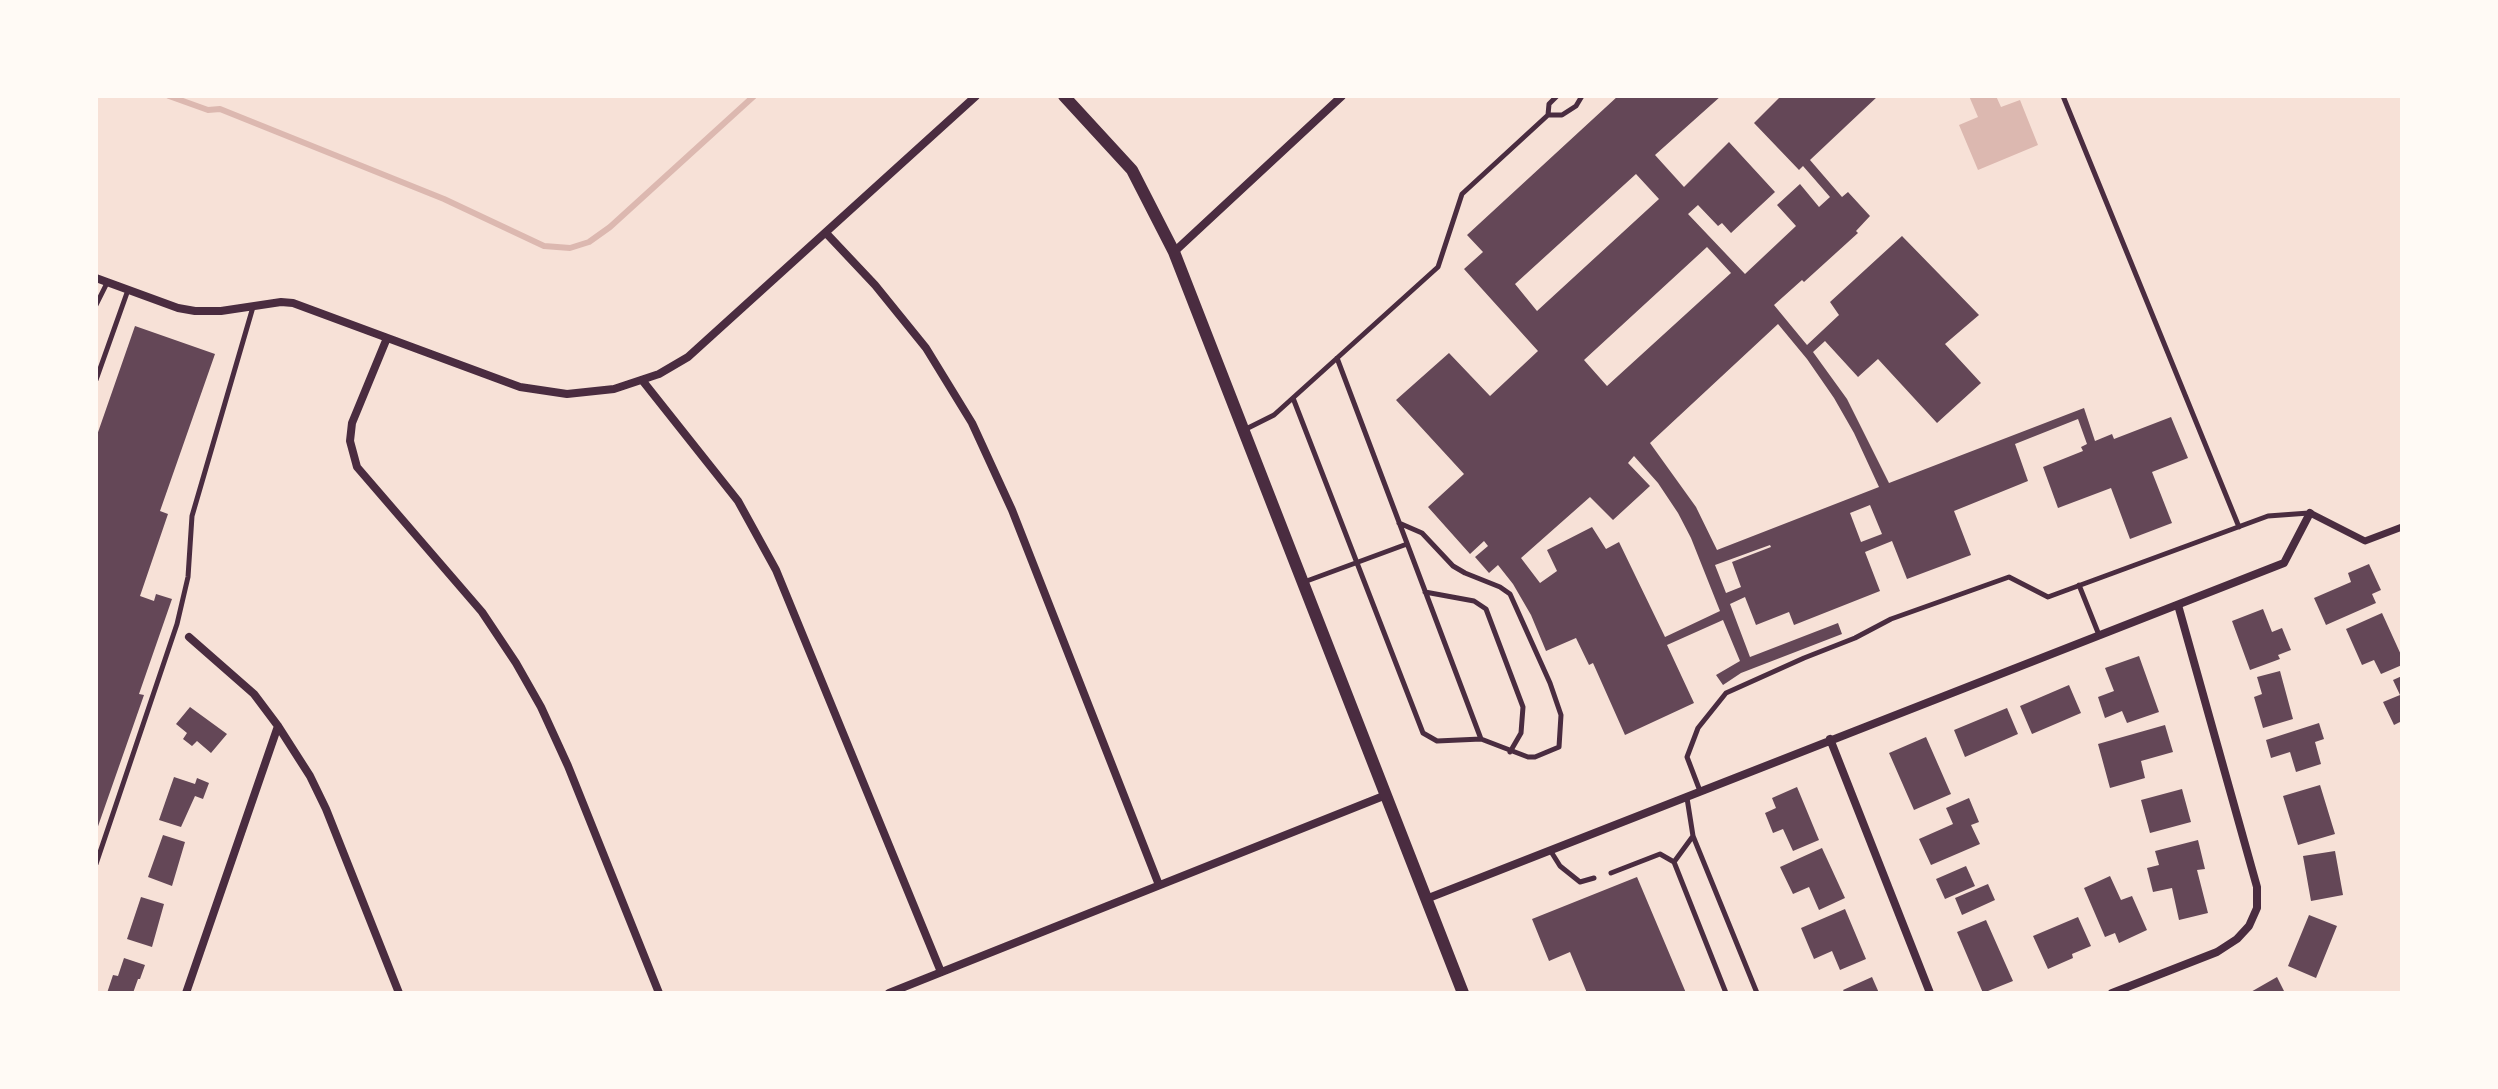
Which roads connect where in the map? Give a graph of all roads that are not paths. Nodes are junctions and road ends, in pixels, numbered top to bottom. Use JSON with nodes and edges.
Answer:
{"nodes":[{"id":1,"x":976,"y":96,"type":"edge"},
{"id":2,"x":1064,"y":96,"type":"edge"},
{"id":3,"x":1342,"y":96,"type":"edge"},
{"id":4,"x":1557,"y":96,"type":"edge"},
{"id":5,"x":1582,"y":96,"type":"edge"},
{"id":6,"x":2063,"y":96,"type":"edge"},
{"id":7,"x":1548,"y":115,"type":"junction"},
{"id":8,"x":826,"y":233,"type":"junction"},
{"id":9,"x":1174,"y":252,"type":"junction"},
{"id":10,"x":96,"y":278,"type":"edge"},
{"id":11,"x":107,"y":282,"type":"junction"},
{"id":12,"x":128,"y":290,"type":"junction"},
{"id":13,"x":96,"y":305,"type":"edge"},
{"id":14,"x":253,"y":307,"type":"junction"},
{"id":15,"x":387,"y":338,"type":"junction"},
{"id":16,"x":1337,"y":358,"type":"junction"},
{"id":17,"x":96,"y":380,"type":"edge"},
{"id":18,"x":642,"y":380,"type":"junction"},
{"id":19,"x":1293,"y":398,"type":"junction"},
{"id":20,"x":1244,"y":430,"type":"junction"},
{"id":21,"x":2310,"y":513,"type":"junction"},
{"id":22,"x":1399,"y":523,"type":"junction"},
{"id":23,"x":2239,"y":527,"type":"junction"},
{"id":24,"x":2402,"y":527,"type":"edge"},
{"id":25,"x":1407,"y":544,"type":"junction"},
{"id":26,"x":1357,"y":562,"type":"junction"},
{"id":27,"x":1303,"y":582,"type":"junction"},
{"id":28,"x":2079,"y":585,"type":"junction"},
{"id":29,"x":1425,"y":592,"type":"junction"},
{"id":30,"x":2178,"y":605,"type":"junction"},
{"id":31,"x":2099,"y":635,"type":"junction"},
{"id":32,"x":189,"y":637,"type":"dead end"},
{"id":33,"x":278,"y":726,"type":"junction"},
{"id":34,"x":1481,"y":739,"type":"junction"},
{"id":35,"x":1830,"y":739,"type":"junction"},
{"id":36,"x":1510,"y":752,"type":"junction"},
{"id":37,"x":1700,"y":791,"type":"junction"},
{"id":38,"x":1386,"y":795,"type":"junction"},
{"id":39,"x":1686,"y":797,"type":"junction"},
{"id":40,"x":1693,"y":836,"type":"junction"},
{"id":41,"x":1550,"y":849,"type":"junction"},
{"id":42,"x":1674,"y":862,"type":"junction"},
{"id":43,"x":96,"y":864,"type":"edge"},
{"id":44,"x":1611,"y":873,"type":"dead end"},
{"id":45,"x":1594,"y":878,"type":"dead end"},
{"id":46,"x":1159,"y":885,"type":"junction"},
{"id":47,"x":1426,"y":899,"type":"junction"},
{"id":48,"x":941,"y":972,"type":"junction"},
{"id":49,"x":186,"y":993,"type":"edge"},
{"id":50,"x":399,"y":993,"type":"edge"},
{"id":51,"x":659,"y":993,"type":"edge"},
{"id":52,"x":889,"y":993,"type":"edge"},
{"id":53,"x":1463,"y":993,"type":"edge"},
{"id":54,"x":1726,"y":993,"type":"edge"},
{"id":55,"x":1757,"y":993,"type":"edge"},
{"id":56,"x":1930,"y":993,"type":"edge"},
{"id":57,"x":2112,"y":993,"type":"edge"}],
"edges":[{"from":1,"to":8,"type":"street"},
{"from":2,"to":9,"type":"street"},
{"from":3,"to":9,"type":"street"},
{"from":4,"to":7,"type":"lane"},
{"from":5,"to":7,"type":"lane"},
{"from":6,"to":23,"type":"lane"},
{"from":7,"to":16,"type":"lane"},
{"from":8,"to":18,"type":"street"},
{"from":8,"to":46,"type":"street"},
{"from":9,"to":20,"type":"street"},
{"from":10,"to":11,"type":"street"},
{"from":11,"to":12,"type":"street"},
{"from":11,"to":13,"type":"lane"},
{"from":12,"to":14,"type":"street"},
{"from":12,"to":17,"type":"lane"},
{"from":14,"to":15,"type":"street"},
{"from":14,"to":43,"type":"lane"},
{"from":15,"to":18,"type":"street"},
{"from":15,"to":51,"type":"street"},
{"from":16,"to":19,"type":"lane"},
{"from":16,"to":22,"type":"lane"},
{"from":18,"to":48,"type":"street"},
{"from":19,"to":20,"type":"lane"},
{"from":19,"to":26,"type":"lane"},
{"from":20,"to":27,"type":"street"},
{"from":21,"to":23,"type":"lane"},
{"from":21,"to":24,"type":"street"},
{"from":21,"to":30,"type":"street"},
{"from":22,"to":25,"type":"lane"},
{"from":22,"to":36,"type":"lane"},
{"from":23,"to":28,"type":"lane"},
{"from":25,"to":26,"type":"lane"},
{"from":25,"to":29,"type":"lane"},
{"from":26,"to":27,"type":"lane"},
{"from":26,"to":34,"type":"lane"},
{"from":27,"to":38,"type":"street"},
{"from":28,"to":31,"type":"lane"},
{"from":28,"to":37,"type":"lane"},
{"from":29,"to":34,"type":"lane"},
{"from":29,"to":36,"type":"lane"},
{"from":30,"to":31,"type":"street"},
{"from":30,"to":57,"type":"street"},
{"from":31,"to":35,"type":"street"},
{"from":32,"to":33,"type":"street"},
{"from":33,"to":49,"type":"street"},
{"from":33,"to":50,"type":"street"},
{"from":34,"to":36,"type":"lane"},
{"from":35,"to":37,"type":"street"},
{"from":35,"to":56,"type":"street"},
{"from":37,"to":39,"type":"street"},
{"from":38,"to":46,"type":"street"},
{"from":38,"to":47,"type":"street"},
{"from":39,"to":40,"type":"lane"},
{"from":39,"to":41,"type":"street"},
{"from":40,"to":42,"type":"lane"},
{"from":40,"to":55,"type":"lane"},
{"from":41,"to":45,"type":"lane"},
{"from":41,"to":47,"type":"street"},
{"from":42,"to":44,"type":"lane"},
{"from":42,"to":54,"type":"lane"},
{"from":46,"to":48,"type":"street"},
{"from":47,"to":53,"type":"street"},
{"from":48,"to":52,"type":"street"}]}
